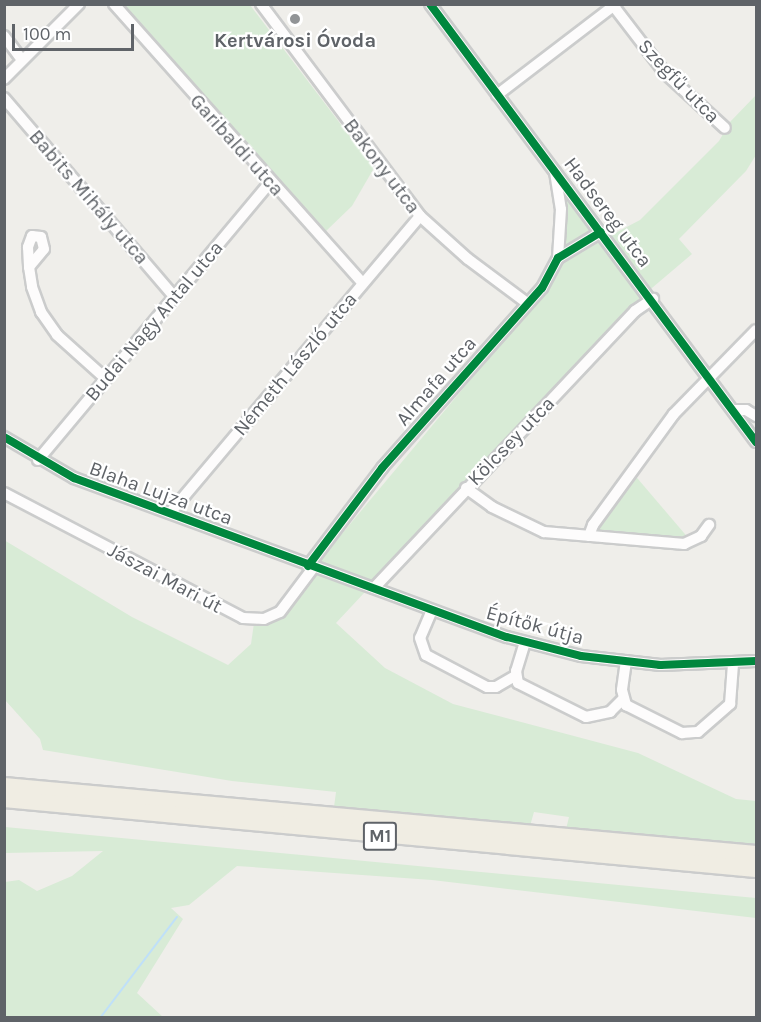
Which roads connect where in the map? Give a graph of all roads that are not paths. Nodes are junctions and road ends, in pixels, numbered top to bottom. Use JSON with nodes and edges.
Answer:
{"nodes":[{"id":1,"x":79,"y":4,"type":"edge"},
{"id":2,"x":114,"y":4,"type":"edge"},
{"id":3,"x":261,"y":4,"type":"edge"},
{"id":4,"x":430,"y":4,"type":"edge"},
{"id":5,"x":614,"y":5,"type":"edge"},
{"id":6,"x":4,"y":36,"type":"edge"},
{"id":7,"x":22,"y":60,"type":"junction"},
{"id":8,"x":4,"y":79,"type":"edge"},
{"id":9,"x":497,"y":95,"type":"junction"},
{"id":10,"x":4,"y":98,"type":"edge"},
{"id":11,"x":725,"y":128,"type":"dead end"},
{"id":12,"x":554,"y":167,"type":"junction"},
{"id":13,"x":270,"y":183,"type":"junction"},
{"id":14,"x":420,"y":216,"type":"junction"},
{"id":15,"x":601,"y":232,"type":"junction"},
{"id":16,"x":558,"y":258,"type":"junction"},
{"id":17,"x":29,"y":267,"type":"dead end"},
{"id":18,"x":363,"y":283,"type":"junction"},
{"id":19,"x":174,"y":296,"type":"junction"},
{"id":20,"x":652,"y":299,"type":"junction"},
{"id":21,"x":527,"y":303,"type":"junction"},
{"id":22,"x":756,"y":330,"type":"edge"},
{"id":23,"x":105,"y":378,"type":"junction"},
{"id":24,"x":709,"y":378,"type":"junction"},
{"id":25,"x":734,"y":410,"type":"junction"},
{"id":26,"x":756,"y":417,"type":"edge"},
{"id":27,"x":4,"y":437,"type":"edge"},
{"id":28,"x":756,"y":442,"type":"edge"},
{"id":29,"x":38,"y":460,"type":"junction"},
{"id":30,"x":466,"y":488,"type":"junction"},
{"id":31,"x":4,"y":493,"type":"edge"},
{"id":32,"x":170,"y":513,"type":"junction"},
{"id":33,"x":709,"y":525,"type":"dead end"},
{"id":34,"x":589,"y":536,"type":"junction"},
{"id":35,"x":311,"y":567,"type":"junction"},
{"id":36,"x":374,"y":588,"type":"junction"},
{"id":37,"x":432,"y":610,"type":"junction"},
{"id":38,"x":525,"y":642,"type":"junction"},
{"id":39,"x":626,"y":661,"type":"junction"},
{"id":40,"x":756,"y":661,"type":"edge"},
{"id":41,"x":733,"y":664,"type":"junction"},
{"id":42,"x":515,"y":676,"type":"junction"},
{"id":43,"x":623,"y":699,"type":"junction"},
{"id":44,"x":4,"y":786,"type":"edge"},
{"id":45,"x":4,"y":799,"type":"edge"},
{"id":46,"x":756,"y":854,"type":"edge"},
{"id":47,"x":756,"y":869,"type":"edge"}],
"edges":[{"from":1,"to":7,"type":"street"},
{"from":2,"to":13,"type":"street","name":"Garibaldi utca"},
{"from":3,"to":14,"type":"street","name":"Bakony utca"},
{"from":4,"to":9,"type":"street","name":"Hadsereg utca"},
{"from":5,"to":9,"type":"street"},
{"from":5,"to":11,"type":"street","name":"Szegfű utca"},
{"from":6,"to":7,"type":"street"},
{"from":7,"to":8,"type":"street"},
{"from":9,"to":12,"type":"street","name":"Hadsereg utca"},
{"from":10,"to":19,"type":"street","name":"Babits Mihály utca"},
{"from":12,"to":15,"type":"street","name":"Hadsereg utca"},
{"from":12,"to":16,"type":"street","name":"Hadsereg utca"},
{"from":13,"to":18,"type":"street","name":"Garibaldi utca"},
{"from":13,"to":19,"type":"street","name":"Budai Nagy Antal utca"},
{"from":14,"to":18,"type":"street","name":"Németh László utca"},
{"from":14,"to":21,"type":"street","name":"Bakony utca"},
{"from":15,"to":16,"type":"street"},
{"from":15,"to":20,"type":"street","name":"Hadsereg utca"},
{"from":16,"to":21,"type":"street","name":"Almafa utca"},
{"from":17,"to":23,"type":"street"},
{"from":18,"to":32,"type":"street","name":"Németh László utca"},
{"from":19,"to":23,"type":"street","name":"Budai Nagy Antal utca"},
{"from":20,"to":24,"type":"street","name":"Hadsereg utca"},
{"from":20,"to":30,"type":"street","name":"Kölcsey utca"},
{"from":21,"to":35,"type":"street","name":"Almafa utca"},
{"from":22,"to":24,"type":"street"},
{"from":23,"to":29,"type":"street","name":"Budai Nagy Antal utca"},
{"from":24,"to":25,"type":"street","name":"Hadsereg utca"},
{"from":24,"to":34,"type":"street"},
{"from":25,"to":26,"type":"street"},
{"from":25,"to":28,"type":"street","name":"Hadsereg utca"},
{"from":27,"to":29,"type":"street","name":"Blaha Lujza utca"},
{"from":29,"to":32,"type":"street","name":"Blaha Lujza utca"},
{"from":30,"to":34,"type":"street"},
{"from":30,"to":36,"type":"street","name":"Kölcsey utca"},
{"from":31,"to":35,"type":"street","name":"Jászai Mari út"},
{"from":32,"to":35,"type":"street","name":"Blaha Lujza utca"},
{"from":33,"to":34,"type":"street"},
{"from":35,"to":36,"type":"street","name":"Építők útja"},
{"from":36,"to":37,"type":"street","name":"Építők útja"},
{"from":37,"to":38,"type":"street","name":"Építők útja"},
{"from":37,"to":42,"type":"street"},
{"from":38,"to":39,"type":"street","name":"Építők útja"},
{"from":38,"to":42,"type":"street","name":"Építők útja"},
{"from":39,"to":41,"type":"street","name":"Építők útja"},
{"from":39,"to":43,"type":"street"},
{"from":40,"to":41,"type":"street","name":"Építők útja"},
{"from":41,"to":43,"type":"street"},
{"from":42,"to":43,"type":"street"},
{"from":44,"to":46,"type":"highway","number":"M1"},
{"from":45,"to":47,"type":"highway","number":"M1"}]}
